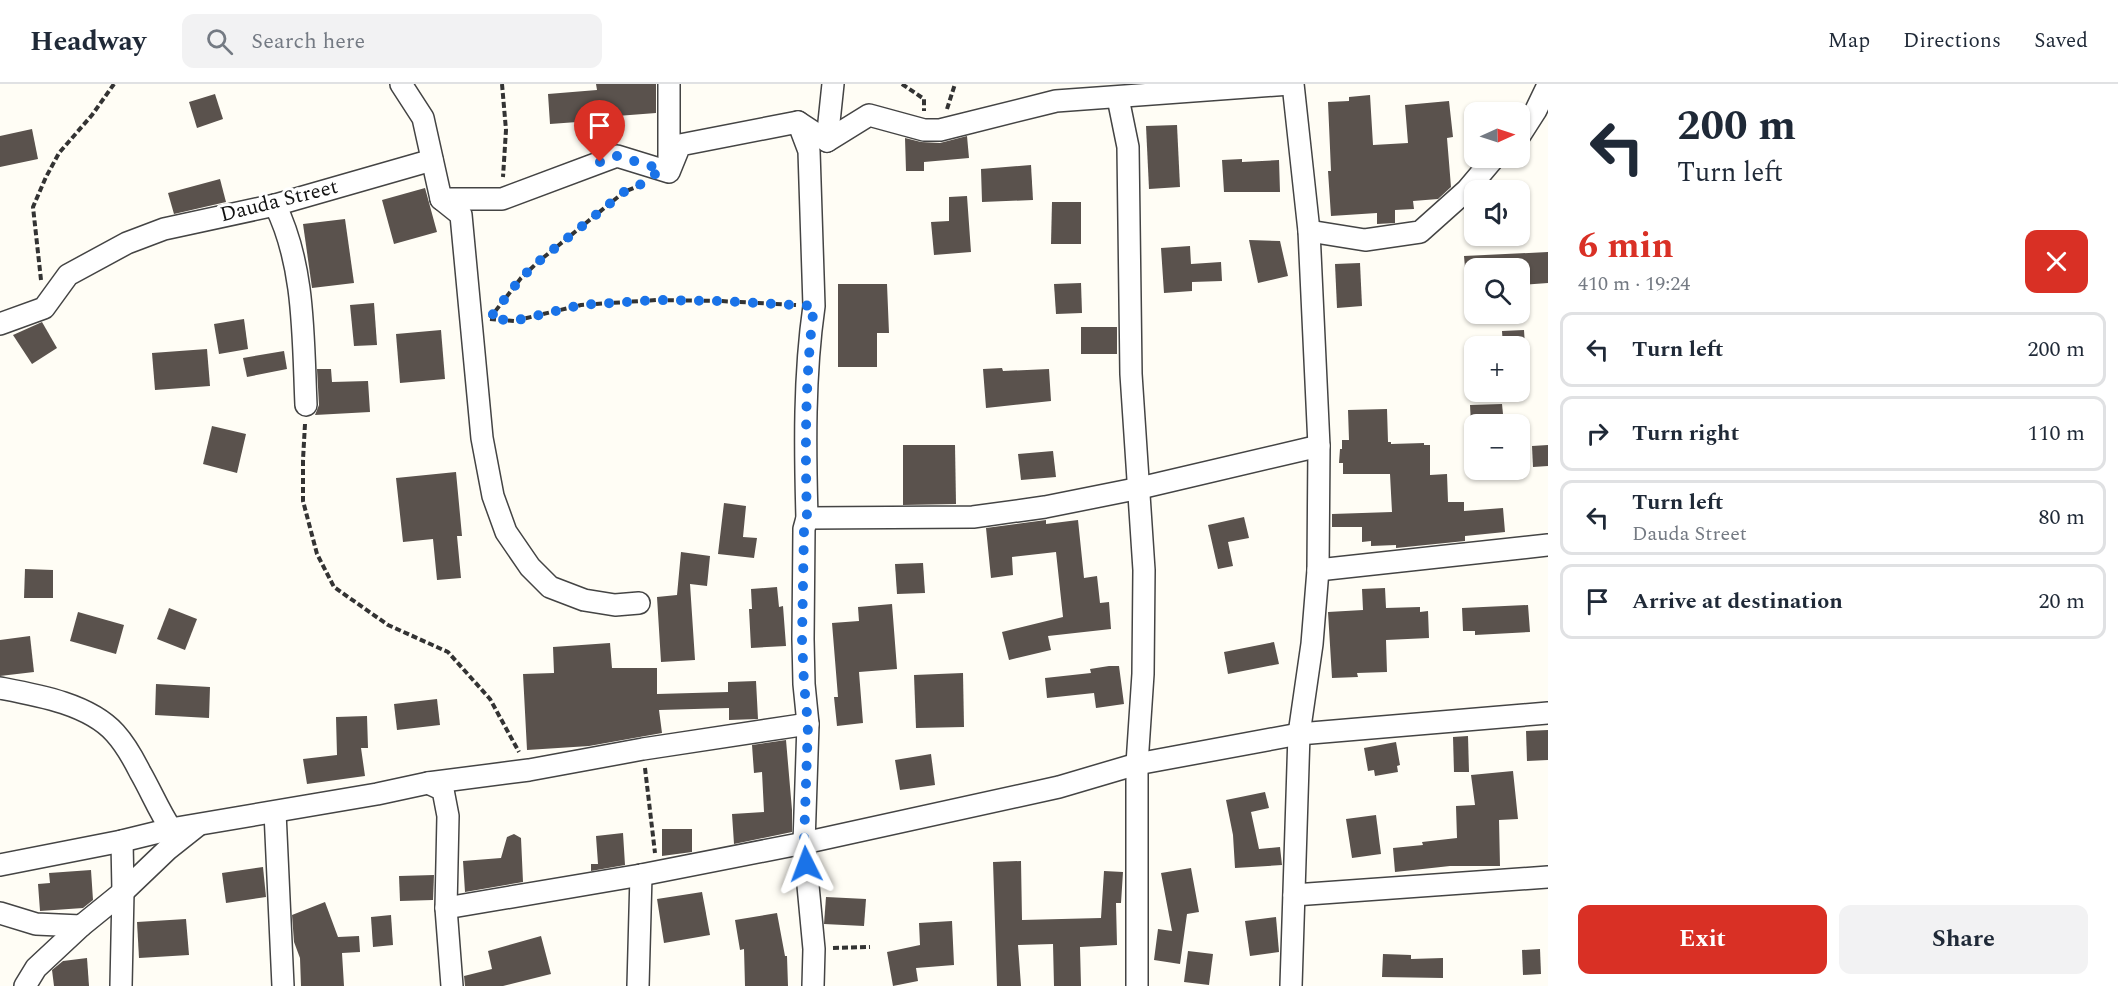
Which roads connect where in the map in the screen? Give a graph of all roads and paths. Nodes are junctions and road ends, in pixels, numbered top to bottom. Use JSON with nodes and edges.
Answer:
{"nodes":[{"id":1,"x":114,"y":84,"type":"edge"},
{"id":2,"x":401,"y":84,"type":"edge"},
{"id":3,"x":502,"y":84,"type":"edge"},
{"id":4,"x":669,"y":84,"type":"edge"},
{"id":5,"x":833,"y":84,"type":"edge"},
{"id":6,"x":902,"y":84,"type":"edge"},
{"id":7,"x":1292,"y":84,"type":"edge"},
{"id":8,"x":1548,"y":85,"type":"edge"},
{"id":9,"x":1190,"y":88,"type":"edge"},
{"id":10,"x":1118,"y":98,"type":"junction"},
{"id":11,"x":1530,"y":119,"type":"edge"},
{"id":12,"x":798,"y":122,"type":"junction"},
{"id":13,"x":924,"y":130,"type":"junction"},
{"id":14,"x":828,"y":141,"type":"junction"},
{"id":15,"x":432,"y":160,"type":"junction"},
{"id":16,"x":1486,"y":168,"type":"edge"},
{"id":17,"x":665,"y":171,"type":"junction"},
{"id":18,"x":441,"y":199,"type":"junction"},
{"id":19,"x":502,"y":199,"type":"junction"},
{"id":20,"x":275,"y":205,"type":"junction"},
{"id":21,"x":1309,"y":231,"type":"junction"},
{"id":22,"x":814,"y":306,"type":"junction"},
{"id":23,"x":469,"y":307,"type":"junction"},
{"id":24,"x":44,"y":308,"type":"junction"},
{"id":25,"x":490,"y":318,"type":"junction"},
{"id":26,"x":0,"y":324,"type":"edge"},
{"id":27,"x":306,"y":405,"type":"joint"},
{"id":28,"x":1319,"y":446,"type":"junction"},
{"id":29,"x":1140,"y":488,"type":"junction"},
{"id":30,"x":807,"y":518,"type":"junction"},
{"id":31,"x":1548,"y":545,"type":"edge"},
{"id":32,"x":1318,"y":570,"type":"junction"},
{"id":33,"x":639,"y":603,"type":"dead end"},
{"id":34,"x":0,"y":688,"type":"edge"},
{"id":35,"x":1548,"y":713,"type":"edge"},
{"id":36,"x":808,"y":724,"type":"junction"},
{"id":37,"x":1299,"y":734,"type":"junction"},
{"id":38,"x":643,"y":749,"type":"junction"},
{"id":39,"x":1137,"y":764,"type":"junction"},
{"id":40,"x":529,"y":770,"type":"junction"},
{"id":41,"x":429,"y":783,"type":"junction"},
{"id":42,"x":275,"y":812,"type":"junction"},
{"id":43,"x":200,"y":824,"type":"junction"},
{"id":44,"x":171,"y":829,"type":"junction"},
{"id":45,"x":122,"y":841,"type":"junction"},
{"id":46,"x":804,"y":843,"type":"junction"},
{"id":47,"x":0,"y":865,"type":"edge"},
{"id":48,"x":649,"y":873,"type":"junction"},
{"id":49,"x":1548,"y":877,"type":"edge"},
{"id":50,"x":123,"y":892,"type":"junction"},
{"id":51,"x":1294,"y":896,"type":"junction"},
{"id":52,"x":446,"y":908,"type":"junction"},
{"id":53,"x":0,"y":913,"type":"edge"},
{"id":54,"x":81,"y":926,"type":"junction"},
{"id":55,"x":870,"y":947,"type":"dead end"},
{"id":56,"x":814,"y":949,"type":"junction"},
{"id":57,"x":25,"y":986,"type":"edge"},
{"id":58,"x":121,"y":986,"type":"edge"},
{"id":59,"x":282,"y":986,"type":"edge"},
{"id":60,"x":452,"y":986,"type":"edge"},
{"id":61,"x":638,"y":986,"type":"edge"},
{"id":62,"x":813,"y":986,"type":"edge"},
{"id":63,"x":1137,"y":986,"type":"edge"},
{"id":64,"x":1290,"y":986,"type":"edge"}],
"edges":[{"from":1,"to":24,"type":"path"},
{"from":2,"to":15,"type":"street"},
{"from":3,"to":19,"type":"path"},
{"from":4,"to":17,"type":"street"},
{"from":5,"to":14,"type":"street"},
{"from":6,"to":13,"type":"path"},
{"from":7,"to":9,"type":"street"},
{"from":7,"to":21,"type":"street"},
{"from":8,"to":11,"type":"street"},
{"from":9,"to":10,"type":"street"},
{"from":10,"to":13,"type":"street"},
{"from":10,"to":29,"type":"street"},
{"from":12,"to":14,"type":"street"},
{"from":12,"to":17,"type":"street"},
{"from":12,"to":22,"type":"street"},
{"from":13,"to":14,"type":"street"},
{"from":15,"to":18,"type":"street"},
{"from":15,"to":20,"type":"street","name":"Dauda Street"},
{"from":16,"to":21,"type":"street"},
{"from":17,"to":19,"type":"street"},
{"from":17,"to":25,"type":"path"},
{"from":18,"to":19,"type":"street"},
{"from":18,"to":23,"type":"street"},
{"from":20,"to":24,"type":"street","name":"Dauda Street"},
{"from":20,"to":27,"type":"street"},
{"from":21,"to":28,"type":"street"},
{"from":22,"to":25,"type":"path"},
{"from":22,"to":30,"type":"street"},
{"from":23,"to":25,"type":"path"},
{"from":23,"to":33,"type":"street"},
{"from":24,"to":26,"type":"street"},
{"from":27,"to":40,"type":"path"},
{"from":28,"to":29,"type":"street"},
{"from":28,"to":32,"type":"street"},
{"from":29,"to":30,"type":"street"},
{"from":29,"to":39,"type":"street"},
{"from":30,"to":36,"type":"street"},
{"from":31,"to":32,"type":"street"},
{"from":32,"to":37,"type":"street"},
{"from":34,"to":44,"type":"street"},
{"from":35,"to":37,"type":"street"},
{"from":36,"to":38,"type":"street"},
{"from":36,"to":46,"type":"street"},
{"from":37,"to":39,"type":"street"},
{"from":37,"to":51,"type":"street"},
{"from":38,"to":40,"type":"street"},
{"from":38,"to":48,"type":"path"},
{"from":39,"to":46,"type":"street"},
{"from":39,"to":63,"type":"street"},
{"from":40,"to":41,"type":"street"},
{"from":41,"to":42,"type":"street"},
{"from":41,"to":52,"type":"street"},
{"from":42,"to":43,"type":"street"},
{"from":42,"to":59,"type":"street"},
{"from":43,"to":44,"type":"street"},
{"from":43,"to":50,"type":"street"},
{"from":44,"to":45,"type":"street"},
{"from":45,"to":47,"type":"street"},
{"from":45,"to":50,"type":"street"},
{"from":46,"to":48,"type":"street"},
{"from":46,"to":56,"type":"street"},
{"from":48,"to":52,"type":"street"},
{"from":48,"to":61,"type":"street"},
{"from":49,"to":51,"type":"street"},
{"from":50,"to":54,"type":"street"},
{"from":50,"to":58,"type":"street"},
{"from":51,"to":64,"type":"street"},
{"from":52,"to":60,"type":"street"},
{"from":53,"to":54,"type":"street"},
{"from":54,"to":57,"type":"street"},
{"from":55,"to":56,"type":"path"},
{"from":56,"to":62,"type":"street"}]}
